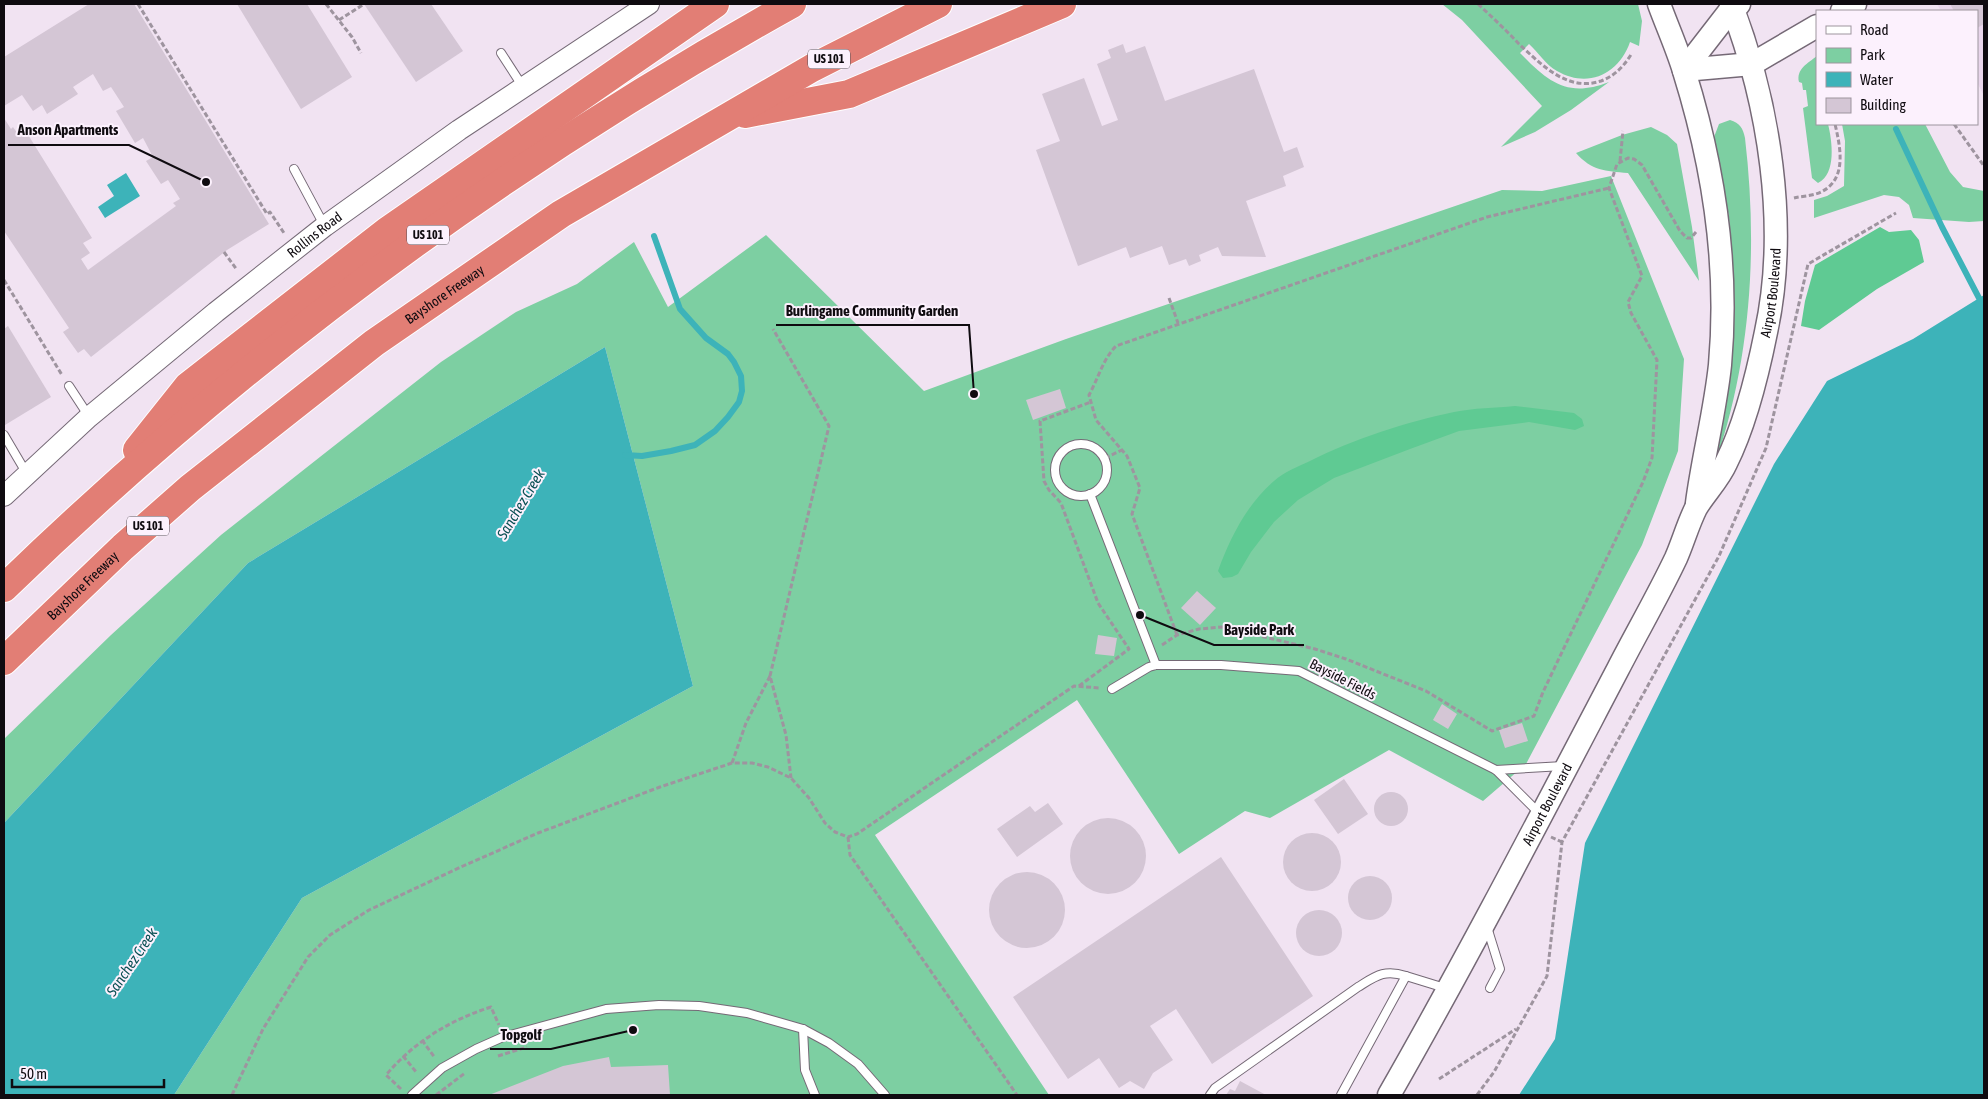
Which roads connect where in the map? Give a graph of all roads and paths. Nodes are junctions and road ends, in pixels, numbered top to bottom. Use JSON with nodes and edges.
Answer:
{"nodes":[{"id":1,"x":138,"y":4,"type":"edge"},
{"id":2,"x":326,"y":4,"type":"edge"},
{"id":3,"x":364,"y":4,"type":"edge"},
{"id":4,"x":649,"y":4,"type":"edge"},
{"id":5,"x":715,"y":4,"type":"edge"},
{"id":6,"x":792,"y":4,"type":"edge"},
{"id":7,"x":938,"y":4,"type":"edge"},
{"id":8,"x":1062,"y":4,"type":"edge"},
{"id":9,"x":1478,"y":4,"type":"edge"},
{"id":10,"x":1659,"y":4,"type":"edge"},
{"id":11,"x":1855,"y":4,"type":"edge"},
{"id":12,"x":1734,"y":5,"type":"edge"},
{"id":13,"x":1844,"y":10,"type":"edge"},
{"id":14,"x":339,"y":20,"type":"junction"},
{"id":15,"x":1816,"y":27,"type":"edge"},
{"id":16,"x":361,"y":53,"type":"dead end"},
{"id":17,"x":501,"y":53,"type":"dead end"},
{"id":18,"x":1632,"y":53,"type":"dead end"},
{"id":19,"x":1752,"y":64,"type":"junction"},
{"id":20,"x":1684,"y":70,"type":"junction"},
{"id":21,"x":523,"y":88,"type":"junction"},
{"id":22,"x":722,"y":119,"type":"junction"},
{"id":23,"x":1835,"y":125,"type":"edge"},
{"id":24,"x":1955,"y":125,"type":"edge"},
{"id":25,"x":1623,"y":131,"type":"dead end"},
{"id":26,"x":1620,"y":161,"type":"junction"},
{"id":27,"x":1984,"y":166,"type":"edge"},
{"id":28,"x":294,"y":169,"type":"dead end"},
{"id":29,"x":1609,"y":188,"type":"junction"},
{"id":30,"x":1774,"y":202,"type":"junction"},
{"id":31,"x":1896,"y":213,"type":"dead end"},
{"id":32,"x":1696,"y":224,"type":"dead end"},
{"id":33,"x":325,"y":226,"type":"junction"},
{"id":34,"x":284,"y":234,"type":"dead end"},
{"id":35,"x":224,"y":252,"type":"dead end"},
{"id":36,"x":237,"y":270,"type":"dead end"},
{"id":37,"x":4,"y":280,"type":"edge"},
{"id":38,"x":1169,"y":298,"type":"dead end"},
{"id":39,"x":1178,"y":323,"type":"junction"},
{"id":40,"x":773,"y":329,"type":"dead end"},
{"id":41,"x":69,"y":386,"type":"joint"},
{"id":42,"x":1091,"y":402,"type":"junction"},
{"id":43,"x":89,"y":417,"type":"junction"},
{"id":44,"x":4,"y":436,"type":"edge"},
{"id":45,"x":1122,"y":450,"type":"junction"},
{"id":46,"x":1105,"y":458,"type":"junction"},
{"id":47,"x":27,"y":474,"type":"junction"},
{"id":48,"x":1090,"y":494,"type":"junction"},
{"id":49,"x":4,"y":496,"type":"edge"},
{"id":50,"x":92,"y":506,"type":"junction"},
{"id":51,"x":1696,"y":509,"type":"junction"},
{"id":52,"x":4,"y":588,"type":"edge"},
{"id":53,"x":1177,"y":635,"type":"junction"},
{"id":54,"x":1162,"y":645,"type":"dead end"},
{"id":55,"x":4,"y":661,"type":"edge"},
{"id":56,"x":1156,"y":665,"type":"junction"},
{"id":57,"x":770,"y":676,"type":"junction"},
{"id":58,"x":1078,"y":687,"type":"junction"},
{"id":59,"x":1112,"y":689,"type":"joint"},
{"id":60,"x":732,"y":763,"type":"junction"},
{"id":61,"x":1567,"y":765,"type":"junction"},
{"id":62,"x":1496,"y":770,"type":"junction"},
{"id":63,"x":791,"y":778,"type":"junction"},
{"id":64,"x":1541,"y":816,"type":"junction"},
{"id":65,"x":848,"y":837,"type":"junction"},
{"id":66,"x":1485,"y":922,"type":"junction"},
{"id":67,"x":1406,"y":976,"type":"junction"},
{"id":68,"x":1490,"y":988,"type":"dead end"},
{"id":69,"x":1450,"y":989,"type":"junction"},
{"id":70,"x":1518,"y":1028,"type":"junction"},
{"id":71,"x":803,"y":1029,"type":"junction"},
{"id":72,"x":503,"y":1038,"type":"junction"},
{"id":73,"x":422,"y":1040,"type":"junction"},
{"id":74,"x":528,"y":1046,"type":"dead end"},
{"id":75,"x":402,"y":1056,"type":"junction"},
{"id":76,"x":493,"y":1058,"type":"dead end"},
{"id":77,"x":435,"y":1059,"type":"dead end"},
{"id":78,"x":466,"y":1072,"type":"dead end"},
{"id":79,"x":1439,"y":1079,"type":"dead end"},
{"id":80,"x":425,"y":1083,"type":"junction"},
{"id":81,"x":232,"y":1095,"type":"edge"},
{"id":82,"x":408,"y":1095,"type":"edge"},
{"id":83,"x":412,"y":1095,"type":"edge"},
{"id":84,"x":436,"y":1095,"type":"edge"},
{"id":85,"x":815,"y":1095,"type":"edge"},
{"id":86,"x":885,"y":1095,"type":"edge"},
{"id":87,"x":1018,"y":1095,"type":"edge"},
{"id":88,"x":1210,"y":1095,"type":"edge"},
{"id":89,"x":1341,"y":1095,"type":"edge"},
{"id":90,"x":1389,"y":1095,"type":"edge"},
{"id":91,"x":1477,"y":1095,"type":"edge"}],
"edges":[{"from":1,"to":34,"type":"path"},
{"from":2,"to":14,"type":"path"},
{"from":3,"to":14,"type":"path"},
{"from":4,"to":21,"type":"street","name":"Rollins Road"},
{"from":5,"to":50,"type":"highway"},
{"from":6,"to":50,"type":"highway","number":"US 101"},
{"from":7,"to":22,"type":"highway","name":"Bayshore Freeway","number":"US 101"},
{"from":8,"to":22,"type":"highway"},
{"from":9,"to":18,"type":"path"},
{"from":10,"to":20,"type":"main road","name":"Airport Boulevard"},
{"from":11,"to":13,"type":"main road"},
{"from":12,"to":19,"type":"main road","name":"Airport Boulevard"},
{"from":12,"to":20,"type":"main road"},
{"from":14,"to":16,"type":"path"},
{"from":15,"to":19,"type":"main road"},
{"from":17,"to":21,"type":"lane"},
{"from":19,"to":20,"type":"main road"},
{"from":19,"to":30,"type":"main road","name":"Airport Boulevard"},
{"from":20,"to":51,"type":"main road","name":"Airport Boulevard"},
{"from":21,"to":33,"type":"street","name":"Rollins Road"},
{"from":22,"to":55,"type":"highway","name":"Bayshore Freeway","number":"US 101"},
{"from":23,"to":30,"type":"path"},
{"from":24,"to":27,"type":"path"},
{"from":25,"to":26,"type":"path"},
{"from":26,"to":29,"type":"path"},
{"from":26,"to":32,"type":"path"},
{"from":28,"to":33,"type":"lane"},
{"from":29,"to":39,"type":"path"},
{"from":29,"to":53,"type":"path"},
{"from":30,"to":51,"type":"main road","name":"Airport Boulevard"},
{"from":31,"to":70,"type":"path"},
{"from":33,"to":43,"type":"street","name":"Rollins Road"},
{"from":35,"to":36,"type":"path"},
{"from":37,"to":41,"type":"path"},
{"from":38,"to":39,"type":"path"},
{"from":39,"to":42,"type":"path"},
{"from":40,"to":57,"type":"path"},
{"from":41,"to":43,"type":"lane"},
{"from":42,"to":45,"type":"path"},
{"from":42,"to":58,"type":"path"},
{"from":43,"to":47,"type":"street","name":"Rollins Road"},
{"from":44,"to":47,"type":"lane"},
{"from":45,"to":46,"type":"path"},
{"from":45,"to":53,"type":"path"},
{"from":46,"to":48,"type":"lane"},
{"from":46,"to":48,"type":"lane"},
{"from":47,"to":49,"type":"street","name":"Rollins Road"},
{"from":48,"to":56,"type":"lane"},
{"from":50,"to":52,"type":"highway","number":"US 101"},
{"from":51,"to":61,"type":"main road","name":"Airport Boulevard"},
{"from":53,"to":54,"type":"path"},
{"from":56,"to":59,"type":"lane","name":"Bayside Fields"},
{"from":56,"to":62,"type":"lane","name":"Bayside Fields"},
{"from":57,"to":60,"type":"path"},
{"from":57,"to":63,"type":"path"},
{"from":58,"to":59,"type":"path"},
{"from":58,"to":65,"type":"path"},
{"from":60,"to":63,"type":"path"},
{"from":60,"to":81,"type":"path"},
{"from":61,"to":62,"type":"lane"},
{"from":61,"to":64,"type":"main road","name":"Airport Boulevard"},
{"from":62,"to":64,"type":"lane","name":"Bayside Fields"},
{"from":63,"to":65,"type":"path"},
{"from":64,"to":66,"type":"main road","name":"Airport Boulevard"},
{"from":65,"to":87,"type":"path"},
{"from":66,"to":68,"type":"lane"},
{"from":66,"to":69,"type":"main road","name":"Airport Boulevard"},
{"from":67,"to":69,"type":"lane"},
{"from":67,"to":88,"type":"lane"},
{"from":67,"to":89,"type":"lane"},
{"from":69,"to":90,"type":"main road","name":"Airport Boulevard"},
{"from":70,"to":79,"type":"path"},
{"from":70,"to":91,"type":"path"},
{"from":71,"to":72,"type":"lane"},
{"from":71,"to":85,"type":"lane"},
{"from":71,"to":86,"type":"lane"},
{"from":72,"to":73,"type":"path"},
{"from":72,"to":80,"type":"lane"},
{"from":73,"to":75,"type":"path"},
{"from":73,"to":77,"type":"path"},
{"from":74,"to":76,"type":"path"},
{"from":75,"to":80,"type":"path"},
{"from":75,"to":82,"type":"path"},
{"from":78,"to":84,"type":"path"},
{"from":80,"to":83,"type":"lane"}]}
